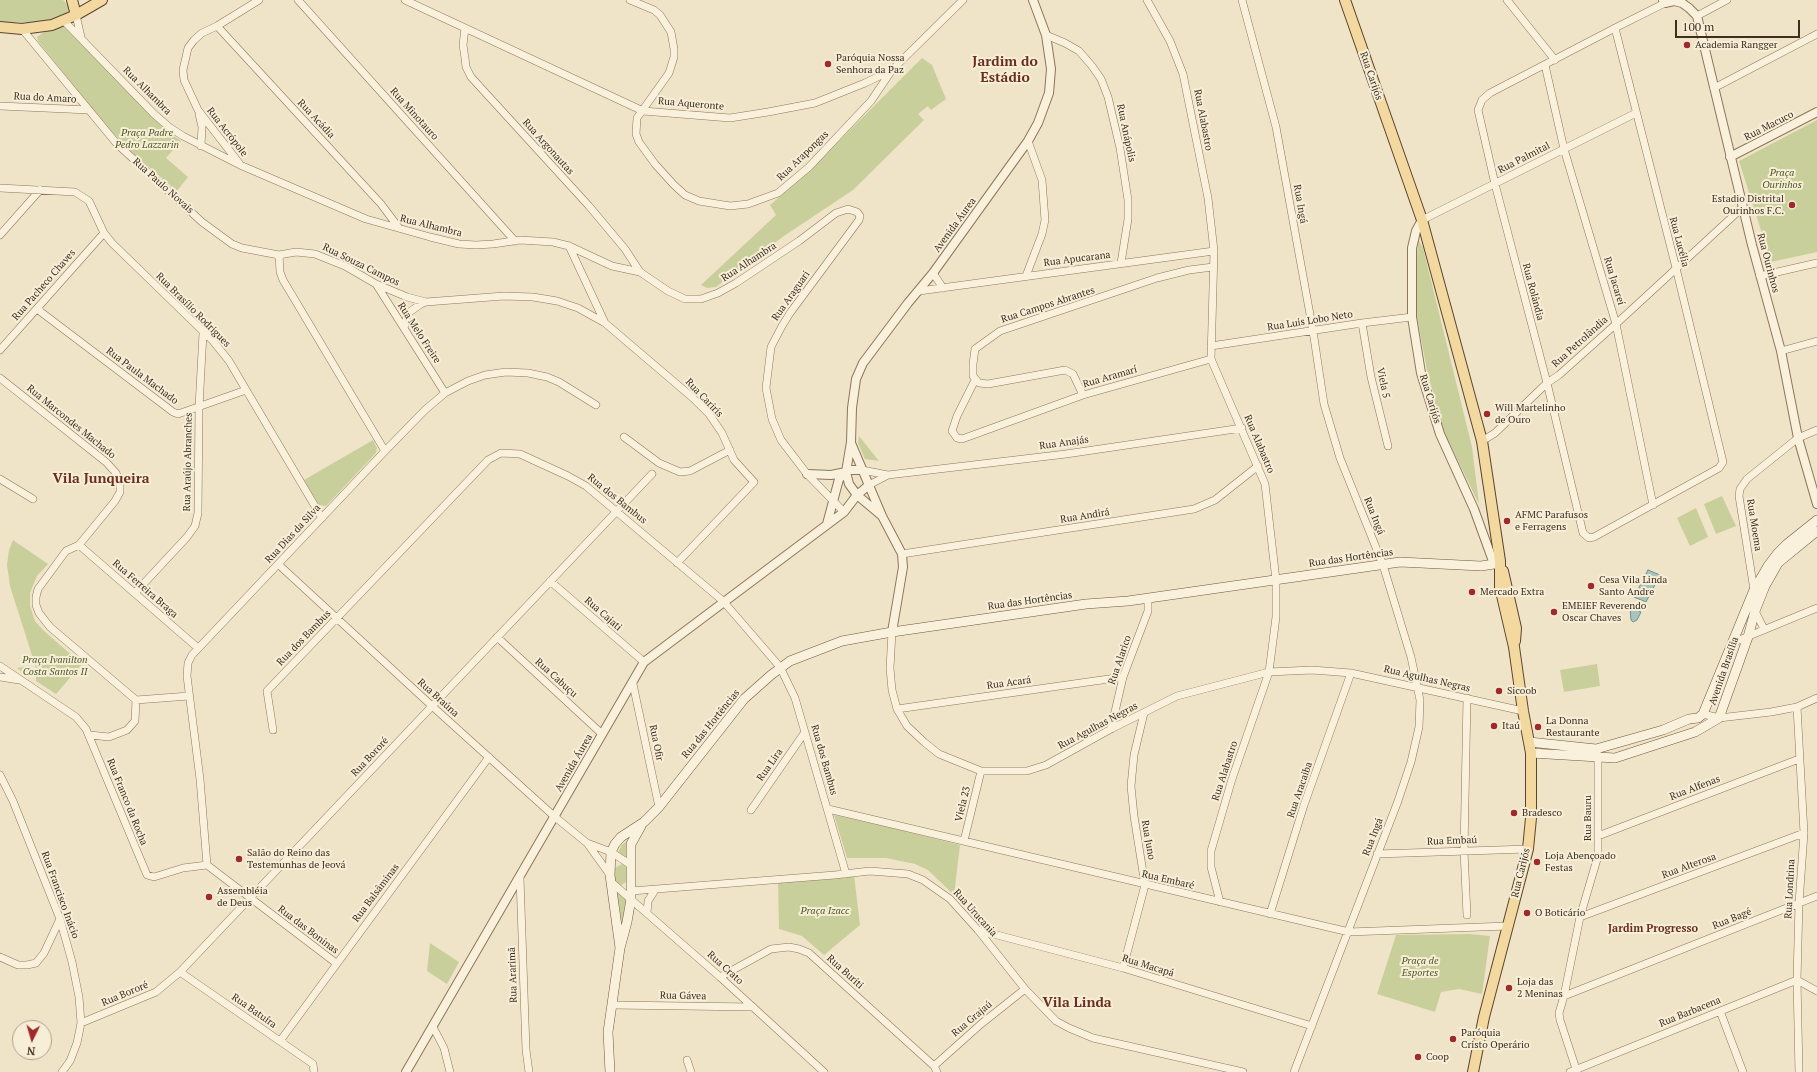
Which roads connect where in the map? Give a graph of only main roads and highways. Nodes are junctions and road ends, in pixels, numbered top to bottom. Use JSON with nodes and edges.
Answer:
{"nodes":[{"id":1,"x":72,"y":0,"type":"edge"},
{"id":2,"x":102,"y":0,"type":"edge"},
{"id":3,"x":1345,"y":0,"type":"edge"},
{"id":4,"x":76,"y":15,"type":"junction"},
{"id":5,"x":0,"y":27,"type":"edge"},
{"id":6,"x":1817,"y":520,"type":"edge"},
{"id":7,"x":1817,"y":532,"type":"edge"},
{"id":8,"x":1497,"y":563,"type":"junction"},
{"id":9,"x":1529,"y":742,"type":"junction"},
{"id":10,"x":1531,"y":753,"type":"junction"},
{"id":11,"x":644,"y":822,"type":"junction"},
{"id":12,"x":620,"y":948,"type":"junction"},
{"id":13,"x":610,"y":1072,"type":"edge"},
{"id":14,"x":1473,"y":1072,"type":"edge"}],
"edges":[{"from":1,"to":4,"type":"main road"},
{"from":2,"to":4,"type":"main road"},
{"from":3,"to":8,"type":"main road","name":"Rua Carijós"},
{"from":4,"to":5,"type":"main road"},
{"from":6,"to":9,"type":"main road","name":"Avenida Brasília"},
{"from":7,"to":10,"type":"main road","name":"Avenida Brasília"},
{"from":8,"to":9,"type":"main road","name":"Rua Carijós"},
{"from":8,"to":11,"type":"main road","name":"Rua das Hortências"},
{"from":9,"to":10,"type":"main road","name":"Rua Carijós"},
{"from":10,"to":14,"type":"main road","name":"Rua Carijós"},
{"from":11,"to":12,"type":"main road","name":"Rua das Hortências"},
{"from":11,"to":12,"type":"main road","name":"Rua das Hortências"},
{"from":12,"to":13,"type":"main road","name":"Rua das Hortências"}]}
